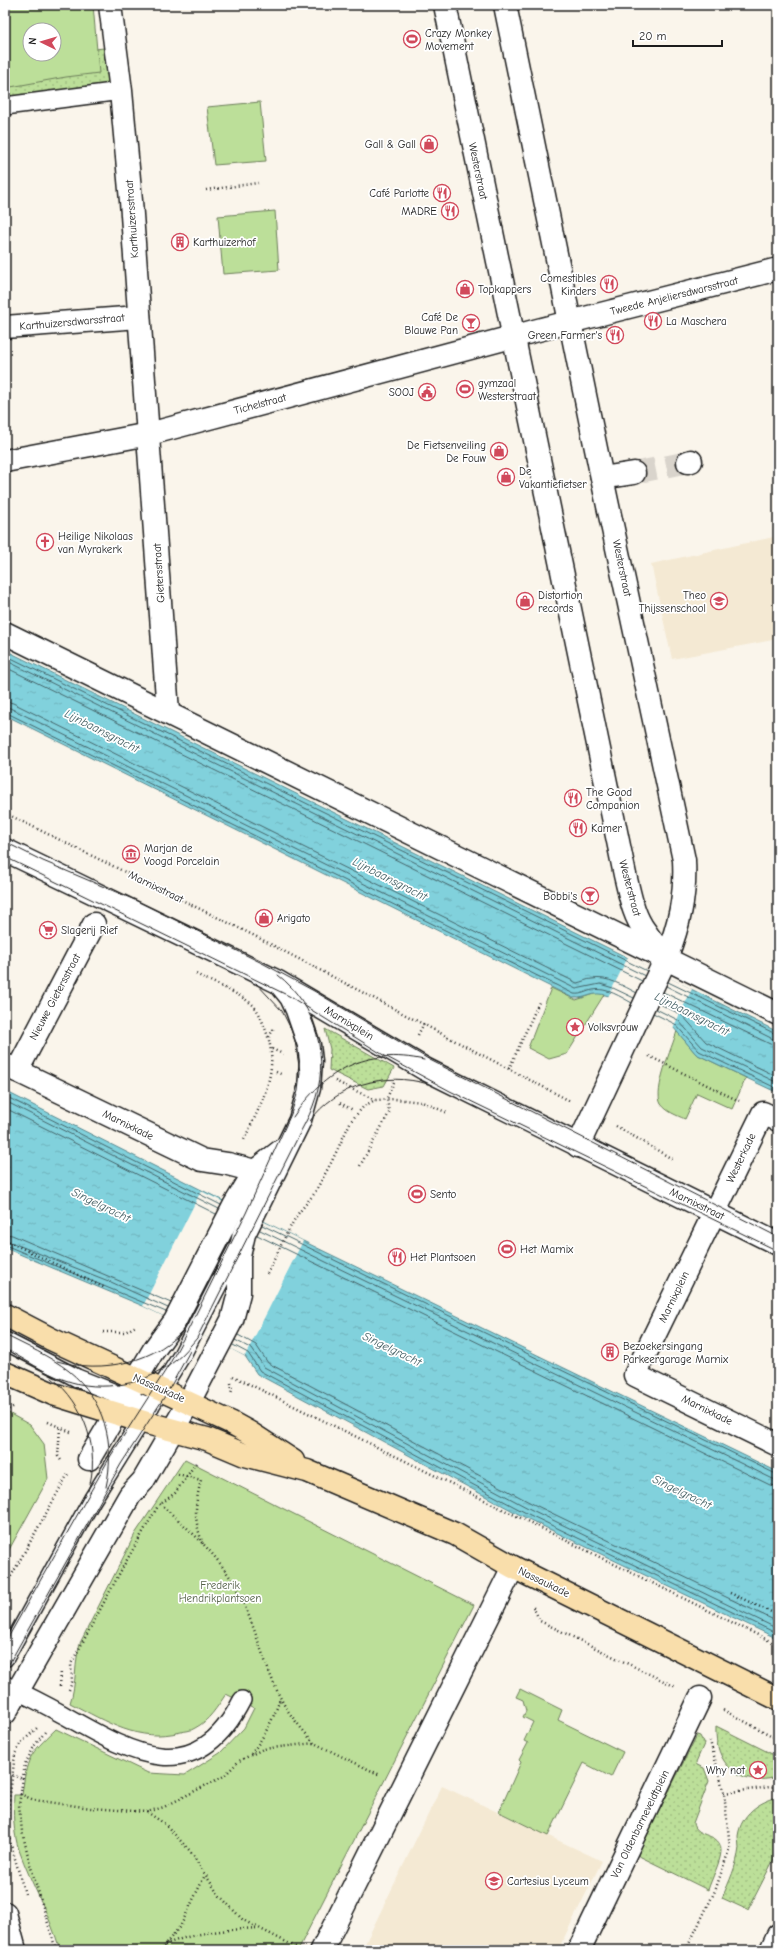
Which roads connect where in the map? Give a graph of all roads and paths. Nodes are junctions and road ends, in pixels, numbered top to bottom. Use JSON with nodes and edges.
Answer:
{"nodes":[{"id":1,"x":110,"y":5,"type":"edge"},
{"id":2,"x":445,"y":5,"type":"edge"},
{"id":3,"x":505,"y":5,"type":"edge"},
{"id":4,"x":121,"y":91,"type":"junction"},
{"id":5,"x":5,"y":106,"type":"edge"},
{"id":6,"x":258,"y":183,"type":"dead end"},
{"id":7,"x":206,"y":190,"type":"dead end"},
{"id":8,"x":778,"y":269,"type":"edge"},
{"id":9,"x":139,"y":317,"type":"junction"},
{"id":10,"x":570,"y":322,"type":"junction"},
{"id":11,"x":5,"y":327,"type":"edge"},
{"id":12,"x":512,"y":337,"type":"junction"},
{"id":13,"x":149,"y":434,"type":"junction"},
{"id":14,"x":5,"y":461,"type":"edge"},
{"id":15,"x":634,"y":473,"type":"tunnel mouth"},
{"id":16,"x":602,"y":478,"type":"junction"},
{"id":17,"x":5,"y":633,"type":"edge"},
{"id":18,"x":168,"y":712,"type":"junction"},
{"id":19,"x":5,"y":813,"type":"edge"},
{"id":20,"x":5,"y":850,"type":"edge"},
{"id":21,"x":94,"y":924,"type":"dead end"},
{"id":22,"x":663,"y":966,"type":"junction"},
{"id":23,"x":192,"y":972,"type":"dead end"},
{"id":24,"x":278,"y":982,"type":"junction"},
{"id":25,"x":540,"y":1000,"type":"dead end"},
{"id":26,"x":778,"y":1014,"type":"edge"},
{"id":27,"x":625,"y":1044,"type":"junction"},
{"id":28,"x":11,"y":1068,"type":"edge"},
{"id":29,"x":509,"y":1069,"type":"junction"},
{"id":30,"x":387,"y":1098,"type":"junction"},
{"id":31,"x":340,"y":1104,"type":"dead end"},
{"id":32,"x":353,"y":1110,"type":"dead end"},
{"id":33,"x":593,"y":1113,"type":"junction"},
{"id":34,"x":454,"y":1116,"type":"dead end"},
{"id":35,"x":770,"y":1117,"type":"edge"},
{"id":36,"x":286,"y":1146,"type":"junction"},
{"id":37,"x":578,"y":1146,"type":"junction"},
{"id":38,"x":678,"y":1163,"type":"dead end"},
{"id":39,"x":616,"y":1164,"type":"joint"},
{"id":40,"x":232,"y":1166,"type":"junction"},
{"id":41,"x":360,"y":1166,"type":"dead end"},
{"id":42,"x":255,"y":1171,"type":"junction"},
{"id":43,"x":714,"y":1216,"type":"junction"},
{"id":44,"x":248,"y":1225,"type":"junction"},
{"id":45,"x":5,"y":1240,"type":"edge"},
{"id":46,"x":778,"y":1244,"type":"edge"},
{"id":47,"x":264,"y":1279,"type":"dead end"},
{"id":48,"x":105,"y":1288,"type":"dead end"},
{"id":49,"x":5,"y":1315,"type":"edge"},
{"id":50,"x":137,"y":1326,"type":"dead end"},
{"id":51,"x":99,"y":1332,"type":"dead end"},
{"id":52,"x":5,"y":1341,"type":"edge"},
{"id":53,"x":5,"y":1373,"type":"edge"},
{"id":54,"x":231,"y":1375,"type":"dead end"},
{"id":55,"x":635,"y":1375,"type":"joint"},
{"id":56,"x":137,"y":1378,"type":"junction"},
{"id":57,"x":190,"y":1402,"type":"junction"},
{"id":58,"x":121,"y":1406,"type":"junction"},
{"id":59,"x":150,"y":1406,"type":"junction"},
{"id":60,"x":60,"y":1428,"type":"dead end"},
{"id":61,"x":172,"y":1430,"type":"junction"},
{"id":62,"x":778,"y":1445,"type":"edge"},
{"id":63,"x":89,"y":1458,"type":"joint"},
{"id":64,"x":307,"y":1471,"type":"junction"},
{"id":65,"x":69,"y":1472,"type":"junction"},
{"id":66,"x":201,"y":1480,"type":"dead end"},
{"id":67,"x":160,"y":1504,"type":"dead end"},
{"id":68,"x":204,"y":1546,"type":"junction"},
{"id":69,"x":512,"y":1567,"type":"junction"},
{"id":70,"x":5,"y":1587,"type":"edge"},
{"id":71,"x":730,"y":1592,"type":"dead end"},
{"id":72,"x":778,"y":1615,"type":"edge"},
{"id":73,"x":778,"y":1645,"type":"edge"},
{"id":74,"x":5,"y":1658,"type":"edge"},
{"id":75,"x":11,"y":1688,"type":"edge"},
{"id":76,"x":280,"y":1698,"type":"junction"},
{"id":77,"x":778,"y":1699,"type":"edge"},
{"id":78,"x":242,"y":1700,"type":"dead end"},
{"id":79,"x":697,"y":1705,"type":"junction"},
{"id":80,"x":5,"y":1713,"type":"edge"},
{"id":81,"x":778,"y":1738,"type":"edge"},
{"id":82,"x":314,"y":1743,"type":"junction"},
{"id":83,"x":251,"y":1755,"type":"junction"},
{"id":84,"x":5,"y":1772,"type":"edge"},
{"id":85,"x":778,"y":1786,"type":"edge"},
{"id":86,"x":402,"y":1787,"type":"junction"},
{"id":87,"x":724,"y":1793,"type":"junction"},
{"id":88,"x":147,"y":1812,"type":"junction"},
{"id":89,"x":206,"y":1875,"type":"junction"},
{"id":90,"x":5,"y":1913,"type":"edge"},
{"id":91,"x":258,"y":1928,"type":"junction"},
{"id":92,"x":778,"y":1935,"type":"edge"},
{"id":93,"x":166,"y":1945,"type":"junction"},
{"id":94,"x":15,"y":1950,"type":"edge"},
{"id":95,"x":161,"y":1950,"type":"edge"},
{"id":96,"x":301,"y":1950,"type":"edge"},
{"id":97,"x":322,"y":1950,"type":"edge"},
{"id":98,"x":579,"y":1950,"type":"edge"},
{"id":99,"x":686,"y":1950,"type":"edge"},
{"id":100,"x":771,"y":1950,"type":"edge"}],
"edges":[{"from":1,"to":4,"type":"street","name":"Karthuizersstraat"},
{"from":2,"to":12,"type":"street","name":"Westerstraat"},
{"from":3,"to":10,"type":"street","name":"Westerstraat"},
{"from":4,"to":5,"type":"lane"},
{"from":4,"to":9,"type":"street","name":"Karthuizersstraat"},
{"from":6,"to":7,"type":"path"},
{"from":8,"to":10,"type":"street","name":"Tweede Anjeliersdwarsstraat"},
{"from":9,"to":11,"type":"street","name":"Karthuizersdwarsstraat"},
{"from":9,"to":13,"type":"street","name":"Karthuizersstraat"},
{"from":10,"to":12,"type":"street"},
{"from":10,"to":16,"type":"street","name":"Westerstraat"},
{"from":12,"to":13,"type":"street","name":"Tichelstraat"},
{"from":12,"to":22,"type":"street","name":"Westerstraat"},
{"from":13,"to":14,"type":"street","name":"Tichelstraat"},
{"from":13,"to":18,"type":"street","name":"Gietersstraat"},
{"from":15,"to":16,"type":"street"},
{"from":16,"to":22,"type":"street","name":"Westerstraat"},
{"from":17,"to":18,"type":"street"},
{"from":18,"to":22,"type":"street"},
{"from":19,"to":29,"type":"path","name":"Marnixstraat"},
{"from":20,"to":24,"type":"street"},
{"from":21,"to":28,"type":"street","name":"Nieuwe Gietersstraat"},
{"from":22,"to":26,"type":"street"},
{"from":22,"to":27,"type":"street"},
{"from":23,"to":40,"type":"path"},
{"from":24,"to":36,"type":"street"},
{"from":24,"to":37,"type":"street","name":"Marnixplein"},
{"from":25,"to":29,"type":"path"},
{"from":27,"to":33,"type":"street"},
{"from":27,"to":35,"type":"path"},
{"from":28,"to":40,"type":"street","name":"Marnixkade"},
{"from":29,"to":33,"type":"path","name":"Marnixstraat"},
{"from":30,"to":34,"type":"path"},
{"from":30,"to":41,"type":"path"},
{"from":30,"to":47,"type":"path"},
{"from":31,"to":32,"type":"path"},
{"from":33,"to":37,"type":"street"},
{"from":33,"to":38,"type":"path"},
{"from":35,"to":43,"type":"street","name":"Westerkade"},
{"from":36,"to":42,"type":"street"},
{"from":36,"to":44,"type":"street"},
{"from":37,"to":39,"type":"street","name":"Marnixplein"},
{"from":39,"to":43,"type":"street","name":"Marnixstraat"},
{"from":40,"to":42,"type":"street","name":"Marnixkade"},
{"from":42,"to":56,"type":"street"},
{"from":43,"to":46,"type":"street","name":"Marnixstraat"},
{"from":43,"to":55,"type":"street","name":"Marnixplein"},
{"from":44,"to":57,"type":"street"},
{"from":44,"to":59,"type":"lane"},
{"from":45,"to":48,"type":"path"},
{"from":49,"to":56,"type":"main road","name":"Nassaukade"},
{"from":50,"to":51,"type":"path"},
{"from":52,"to":58,"type":"lane","name":"Nassaukade"},
{"from":53,"to":58,"type":"main road","name":"Nassaukade"},
{"from":54,"to":73,"type":"path"},
{"from":55,"to":62,"type":"street","name":"Marnixkade"},
{"from":56,"to":58,"type":"street"},
{"from":56,"to":59,"type":"main road","name":"Nassaukade"},
{"from":57,"to":59,"type":"main road","name":"Nassaukade"},
{"from":57,"to":61,"type":"street"},
{"from":57,"to":64,"type":"main road","name":"Nassaukade"},
{"from":58,"to":59,"type":"main road","name":"Nassaukade"},
{"from":58,"to":63,"type":"street"},
{"from":59,"to":61,"type":"main road","name":"Nassaukade"},
{"from":59,"to":74,"type":"lane"},
{"from":60,"to":65,"type":"path"},
{"from":61,"to":64,"type":"main road","name":"Nassaukade"},
{"from":61,"to":75,"type":"street"},
{"from":63,"to":65,"type":"path"},
{"from":64,"to":69,"type":"main road","name":"Nassaukade"},
{"from":65,"to":70,"type":"path"},
{"from":66,"to":68,"type":"path"},
{"from":67,"to":68,"type":"path"},
{"from":68,"to":76,"type":"path"},
{"from":69,"to":77,"type":"main road","name":"Nassaukade"},
{"from":69,"to":79,"type":"path"},
{"from":69,"to":86,"type":"street"},
{"from":71,"to":72,"type":"path"},
{"from":75,"to":78,"type":"lane"},
{"from":75,"to":80,"type":"street"},
{"from":76,"to":82,"type":"path"},
{"from":76,"to":83,"type":"path"},
{"from":79,"to":81,"type":"path"},
{"from":79,"to":87,"type":"path"},
{"from":79,"to":98,"type":"street","name":"Van Oldenbarneveldtplein"},
{"from":82,"to":83,"type":"path"},
{"from":82,"to":86,"type":"path"},
{"from":83,"to":88,"type":"path"},
{"from":84,"to":88,"type":"path"},
{"from":85,"to":87,"type":"path"},
{"from":86,"to":97,"type":"street"},
{"from":87,"to":99,"type":"path"},
{"from":88,"to":89,"type":"path"},
{"from":89,"to":91,"type":"path"},
{"from":89,"to":93,"type":"path"},
{"from":90,"to":94,"type":"street"},
{"from":91,"to":93,"type":"path"},
{"from":91,"to":96,"type":"path"},
{"from":92,"to":100,"type":"street"},
{"from":93,"to":95,"type":"path"}]}
